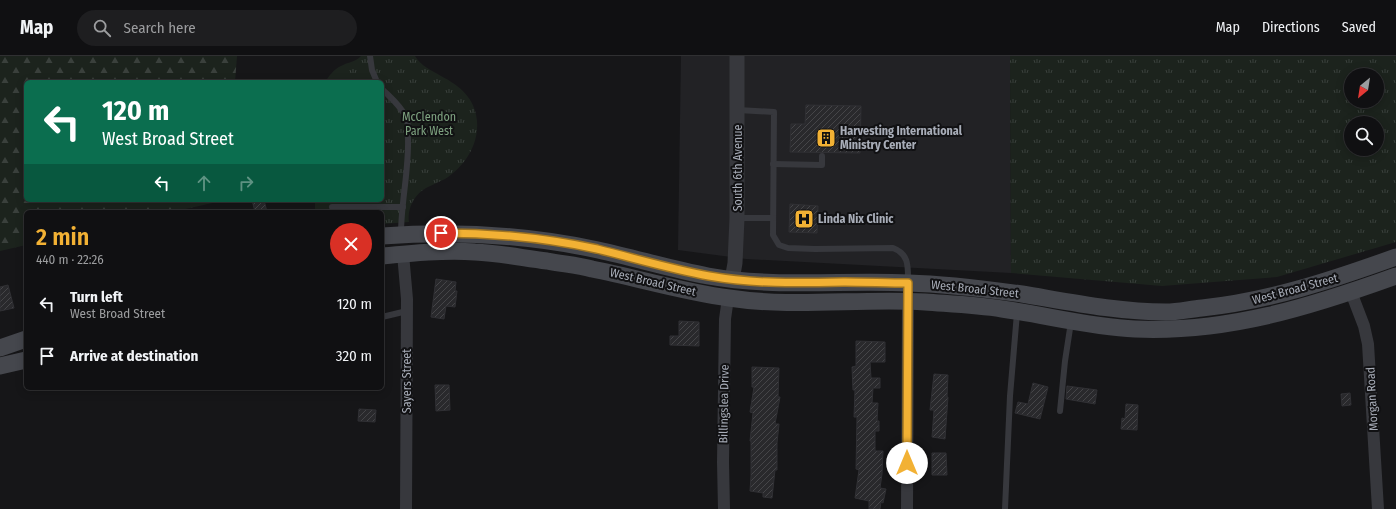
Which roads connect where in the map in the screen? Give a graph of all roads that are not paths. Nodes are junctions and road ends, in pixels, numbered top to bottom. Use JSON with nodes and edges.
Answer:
{"nodes":[{"id":1,"x":370,"y":56,"type":"edge"},
{"id":2,"x":737,"y":56,"type":"edge"},
{"id":3,"x":376,"y":80,"type":"edge"},
{"id":4,"x":384,"y":91,"type":"edge"},
{"id":5,"x":738,"y":110,"type":"junction"},
{"id":6,"x":822,"y":156,"type":"dead end"},
{"id":7,"x":773,"y":164,"type":"junction"},
{"id":8,"x":332,"y":207,"type":"dead end"},
{"id":9,"x":403,"y":207,"type":"junction"},
{"id":10,"x":737,"y":218,"type":"junction"},
{"id":11,"x":773,"y":218,"type":"junction"},
{"id":12,"x":401,"y":235,"type":"junction"},
{"id":13,"x":384,"y":236,"type":"edge"},
{"id":14,"x":403,"y":254,"type":"junction"},
{"id":15,"x":384,"y":256,"type":"edge"},
{"id":16,"x":1396,"y":257,"type":"edge"},
{"id":17,"x":1346,"y":275,"type":"junction"},
{"id":18,"x":1396,"y":276,"type":"edge"},
{"id":19,"x":732,"y":280,"type":"junction"},
{"id":20,"x":908,"y":283,"type":"junction"},
{"id":21,"x":1351,"y":292,"type":"junction"},
{"id":22,"x":728,"y":298,"type":"junction"},
{"id":23,"x":908,"y":301,"type":"junction"},
{"id":24,"x":407,"y":311,"type":"junction"},
{"id":25,"x":1018,"y":312,"type":"junction"},
{"id":26,"x":384,"y":316,"type":"edge"},
{"id":27,"x":1072,"y":321,"type":"junction"},
{"id":28,"x":24,"y":340,"type":"edge"},
{"id":29,"x":0,"y":348,"type":"edge"},
{"id":30,"x":24,"y":360,"type":"edge"},
{"id":31,"x":0,"y":366,"type":"edge"},
{"id":32,"x":1060,"y":412,"type":"dead end"},
{"id":33,"x":406,"y":509,"type":"edge"},
{"id":34,"x":724,"y":509,"type":"edge"},
{"id":35,"x":907,"y":509,"type":"edge"},
{"id":36,"x":1005,"y":509,"type":"edge"},
{"id":37,"x":1378,"y":509,"type":"edge"}],
"edges":[{"from":1,"to":3,"type":"lane"},
{"from":2,"to":5,"type":"street","name":"South 6th Avenue"},
{"from":4,"to":9,"type":"lane"},
{"from":5,"to":7,"type":"lane"},
{"from":5,"to":10,"type":"street","name":"South 6th Avenue"},
{"from":6,"to":7,"type":"lane"},
{"from":7,"to":11,"type":"lane"},
{"from":8,"to":9,"type":"lane"},
{"from":9,"to":12,"type":"lane"},
{"from":10,"to":11,"type":"lane"},
{"from":10,"to":19,"type":"street","name":"South 6th Avenue"},
{"from":11,"to":20,"type":"lane"},
{"from":12,"to":13,"type":"main road","name":"West Broad Street"},
{"from":12,"to":14,"type":"main road"},
{"from":12,"to":19,"type":"main road","name":"West Broad Street"},
{"from":14,"to":15,"type":"main road","name":"West Broad Street"},
{"from":14,"to":22,"type":"main road","name":"West Broad Street"},
{"from":14,"to":24,"type":"street","name":"Sayers Street"},
{"from":16,"to":17,"type":"main road","name":"West Broad Street"},
{"from":17,"to":20,"type":"main road","name":"West Broad Street"},
{"from":17,"to":21,"type":"main road"},
{"from":18,"to":21,"type":"main road","name":"West Broad Street"},
{"from":19,"to":20,"type":"main road","name":"West Broad Street"},
{"from":19,"to":22,"type":"main road"},
{"from":20,"to":23,"type":"main road"},
{"from":21,"to":27,"type":"main road","name":"West Broad Street"},
{"from":21,"to":37,"type":"street","name":"Morgan Road"},
{"from":22,"to":23,"type":"main road","name":"West Broad Street"},
{"from":22,"to":34,"type":"street","name":"Billingslea Drive"},
{"from":23,"to":25,"type":"main road","name":"West Broad Street"},
{"from":23,"to":35,"type":"street"},
{"from":24,"to":26,"type":"lane"},
{"from":24,"to":33,"type":"street","name":"Sayers Street"},
{"from":25,"to":27,"type":"main road","name":"West Broad Street"},
{"from":25,"to":36,"type":"lane"},
{"from":27,"to":32,"type":"lane"},
{"from":28,"to":29,"type":"main road"},
{"from":30,"to":31,"type":"main road"}]}
